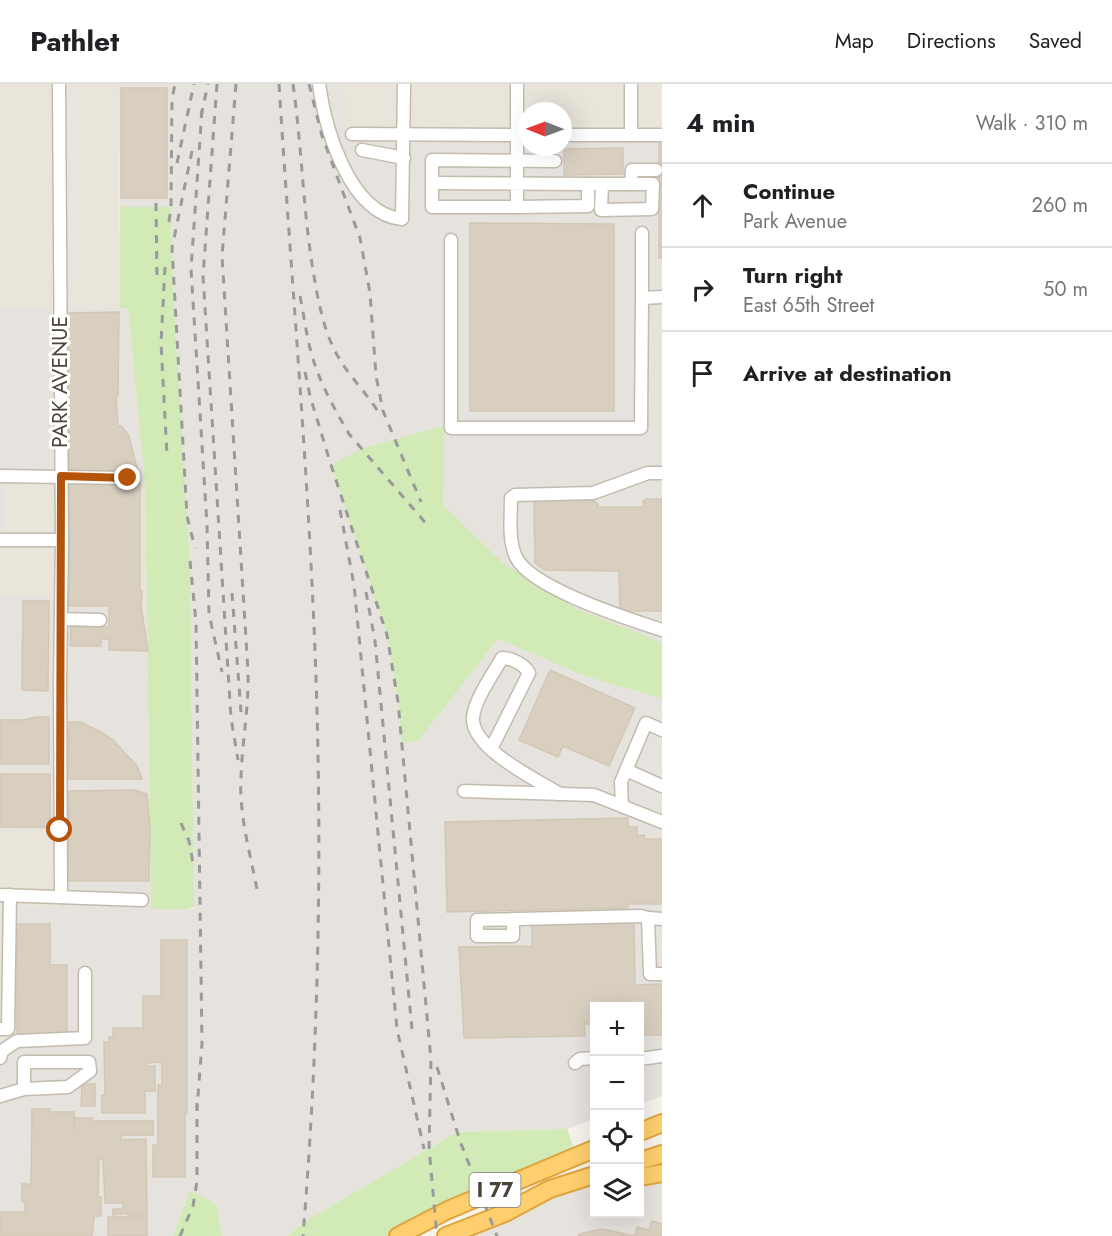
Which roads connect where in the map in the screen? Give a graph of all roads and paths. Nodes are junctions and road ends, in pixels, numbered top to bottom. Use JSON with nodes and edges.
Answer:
{"nodes":[{"id":1,"x":59,"y":84,"type":"edge"},
{"id":2,"x":319,"y":84,"type":"edge"},
{"id":3,"x":404,"y":84,"type":"edge"},
{"id":4,"x":517,"y":84,"type":"edge"},
{"id":5,"x":632,"y":84,"type":"edge"},
{"id":6,"x":519,"y":102,"type":"edge"},
{"id":7,"x":351,"y":134,"type":"dead end"},
{"id":8,"x":404,"y":135,"type":"junction"},
{"id":9,"x":518,"y":135,"type":"edge"},
{"id":10,"x":572,"y":135,"type":"edge"},
{"id":11,"x":631,"y":135,"type":"junction"},
{"id":12,"x":662,"y":135,"type":"edge"},
{"id":13,"x":362,"y":150,"type":"dead end"},
{"id":14,"x":518,"y":156,"type":"edge"},
{"id":15,"x":404,"y":158,"type":"junction"},
{"id":16,"x":517,"y":161,"type":"junction"},
{"id":17,"x":555,"y":161,"type":"dead end"},
{"id":18,"x":656,"y":170,"type":"dead end"},
{"id":19,"x":432,"y":183,"type":"junction"},
{"id":20,"x":517,"y":184,"type":"junction"},
{"id":21,"x":588,"y":184,"type":"junction"},
{"id":22,"x":602,"y":184,"type":"junction"},
{"id":23,"x":631,"y":184,"type":"junction"},
{"id":24,"x":517,"y":207,"type":"junction"},
{"id":25,"x":642,"y":233,"type":"dead end"},
{"id":26,"x":451,"y":240,"type":"dead end"},
{"id":27,"x":662,"y":297,"type":"edge"},
{"id":28,"x":642,"y":298,"type":"junction"},
{"id":29,"x":662,"y":473,"type":"edge"},
{"id":30,"x":0,"y":476,"type":"edge"},
{"id":31,"x":61,"y":476,"type":"junction"},
{"id":32,"x":128,"y":478,"type":"dead end"},
{"id":33,"x":0,"y":540,"type":"edge"},
{"id":34,"x":62,"y":540,"type":"junction"},
{"id":35,"x":61,"y":619,"type":"junction"},
{"id":36,"x":100,"y":620,"type":"dead end"},
{"id":37,"x":662,"y":630,"type":"edge"},
{"id":38,"x":662,"y":730,"type":"edge"},
{"id":39,"x":491,"y":748,"type":"junction"},
{"id":40,"x":626,"y":770,"type":"junction"},
{"id":41,"x":662,"y":786,"type":"edge"},
{"id":42,"x":464,"y":791,"type":"dead end"},
{"id":43,"x":560,"y":794,"type":"junction"},
{"id":44,"x":622,"y":806,"type":"junction"},
{"id":45,"x":662,"y":822,"type":"edge"},
{"id":46,"x":5,"y":895,"type":"edge"},
{"id":47,"x":61,"y":897,"type":"junction"},
{"id":48,"x":142,"y":900,"type":"dead end"},
{"id":49,"x":648,"y":918,"type":"junction"},
{"id":50,"x":513,"y":919,"type":"dead end"},
{"id":51,"x":662,"y":919,"type":"edge"},
{"id":52,"x":85,"y":973,"type":"dead end"},
{"id":53,"x":662,"y":974,"type":"edge"},
{"id":54,"x":4,"y":1029,"type":"edge"},
{"id":55,"x":662,"y":1056,"type":"edge"},
{"id":56,"x":0,"y":1058,"type":"edge"},
{"id":57,"x":590,"y":1058,"type":"edge"},
{"id":58,"x":644,"y":1058,"type":"edge"},
{"id":59,"x":575,"y":1063,"type":"dead end"},
{"id":60,"x":24,"y":1089,"type":"junction"},
{"id":61,"x":0,"y":1096,"type":"edge"},
{"id":62,"x":662,"y":1125,"type":"edge"},
{"id":63,"x":644,"y":1130,"type":"edge"},
{"id":64,"x":590,"y":1151,"type":"edge"},
{"id":65,"x":662,"y":1154,"type":"edge"},
{"id":66,"x":644,"y":1159,"type":"edge"},
{"id":67,"x":662,"y":1173,"type":"edge"},
{"id":68,"x":644,"y":1175,"type":"edge"},
{"id":69,"x":590,"y":1176,"type":"edge"},
{"id":70,"x":590,"y":1184,"type":"edge"},
{"id":71,"x":550,"y":1189,"type":"junction"},
{"id":72,"x":398,"y":1236,"type":"edge"},
{"id":73,"x":446,"y":1236,"type":"edge"}],
"edges":[{"from":1,"to":31,"type":"street","name":"PARK AVENUE"},
{"from":2,"to":15,"type":"street"},
{"from":3,"to":8,"type":"street"},
{"from":4,"to":6,"type":"street"},
{"from":5,"to":11,"type":"street"},
{"from":7,"to":8,"type":"street"},
{"from":8,"to":9,"type":"street"},
{"from":8,"to":15,"type":"street"},
{"from":10,"to":11,"type":"street"},
{"from":11,"to":12,"type":"street"},
{"from":13,"to":15,"type":"street"},
{"from":14,"to":16,"type":"street"},
{"from":16,"to":17,"type":"street"},
{"from":16,"to":19,"type":"street"},
{"from":16,"to":20,"type":"street"},
{"from":18,"to":23,"type":"street"},
{"from":19,"to":20,"type":"street"},
{"from":19,"to":24,"type":"street"},
{"from":20,"to":21,"type":"street"},
{"from":20,"to":24,"type":"street"},
{"from":21,"to":22,"type":"street"},
{"from":21,"to":24,"type":"street"},
{"from":22,"to":23,"type":"street"},
{"from":22,"to":23,"type":"street"},
{"from":25,"to":28,"type":"street"},
{"from":26,"to":28,"type":"street"},
{"from":27,"to":28,"type":"street"},
{"from":29,"to":37,"type":"street"},
{"from":30,"to":31,"type":"street"},
{"from":31,"to":32,"type":"street"},
{"from":31,"to":34,"type":"street","name":"PARK AVENUE"},
{"from":33,"to":34,"type":"street"},
{"from":34,"to":35,"type":"street","name":"PARK AVENUE"},
{"from":35,"to":36,"type":"street"},
{"from":35,"to":47,"type":"street","name":"PARK AVENUE"},
{"from":38,"to":40,"type":"street"},
{"from":39,"to":39,"type":"street"},
{"from":39,"to":43,"type":"street"},
{"from":40,"to":41,"type":"street"},
{"from":40,"to":44,"type":"street"},
{"from":42,"to":43,"type":"street"},
{"from":43,"to":44,"type":"street"},
{"from":44,"to":45,"type":"street"},
{"from":46,"to":47,"type":"street"},
{"from":46,"to":54,"type":"street"},
{"from":47,"to":48,"type":"street"},
{"from":49,"to":50,"type":"street"},
{"from":49,"to":51,"type":"street"},
{"from":49,"to":53,"type":"street"},
{"from":52,"to":56,"type":"street"},
{"from":55,"to":58,"type":"street"},
{"from":57,"to":59,"type":"street"},
{"from":60,"to":60,"type":"street"},
{"from":60,"to":61,"type":"street"},
{"from":62,"to":63,"type":"highway"},
{"from":64,"to":72,"type":"highway","number":"I 77"},
{"from":65,"to":66,"type":"highway"},
{"from":67,"to":68,"type":"highway"},
{"from":69,"to":71,"type":"highway","number":"I 77"},
{"from":70,"to":71,"type":"highway"},
{"from":71,"to":73,"type":"highway","number":"I 77"}]}
